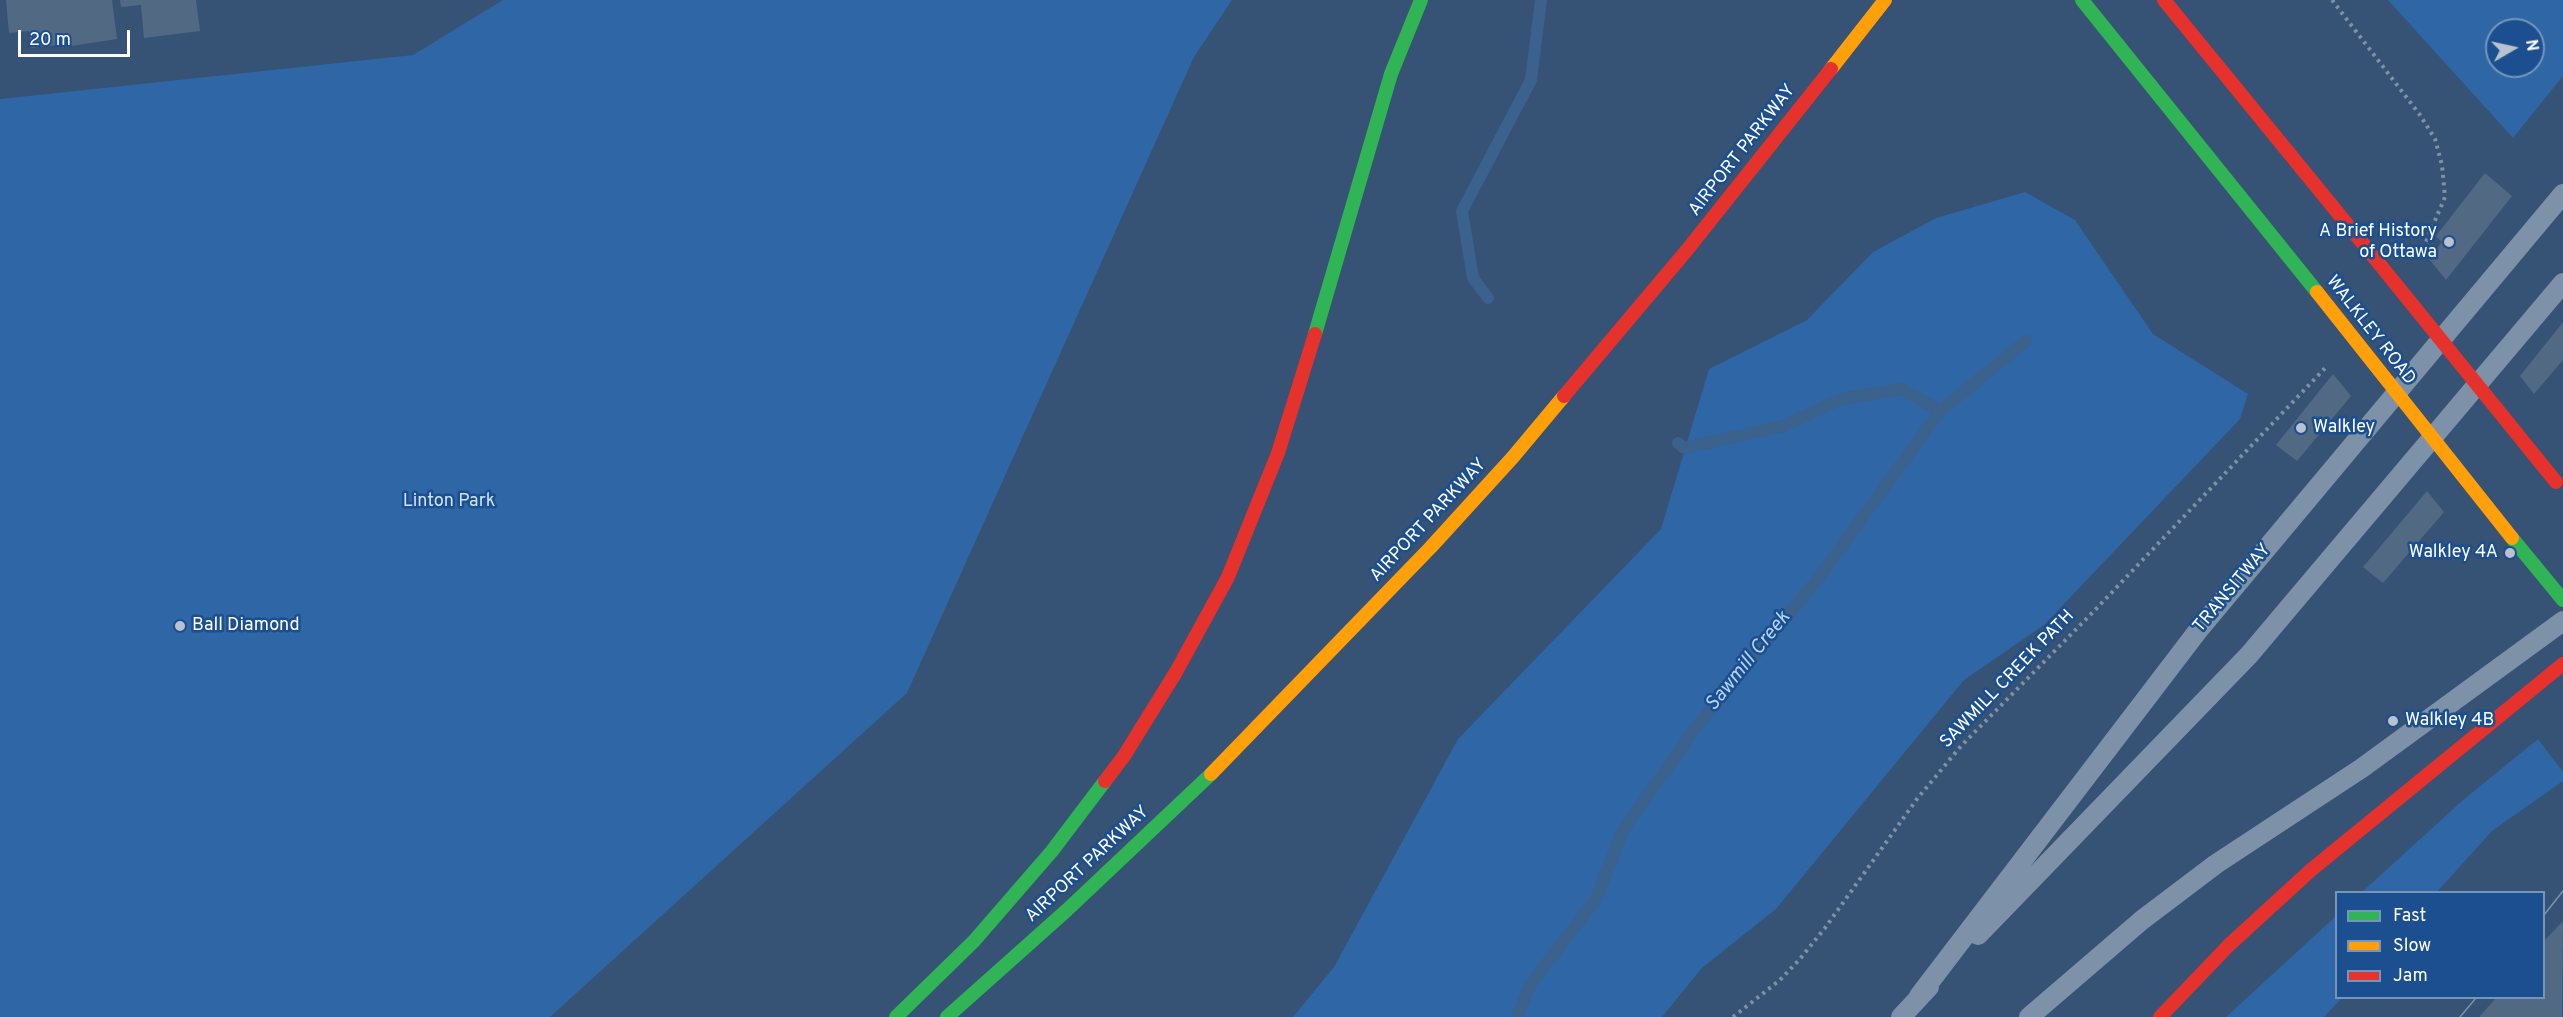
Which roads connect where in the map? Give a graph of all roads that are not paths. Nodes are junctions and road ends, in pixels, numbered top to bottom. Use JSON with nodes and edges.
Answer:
{"nodes":[{"id":1,"x":1421,"y":0,"type":"edge"},
{"id":2,"x":1885,"y":0,"type":"edge"},
{"id":3,"x":2082,"y":0,"type":"edge"},
{"id":4,"x":2164,"y":0,"type":"edge"},
{"id":5,"x":2563,"y":194,"type":"edge"},
{"id":6,"x":2563,"y":283,"type":"edge"},
{"id":7,"x":2560,"y":487,"type":"edge"},
{"id":8,"x":2563,"y":600,"type":"edge"},
{"id":9,"x":2563,"y":621,"type":"edge"},
{"id":10,"x":2563,"y":664,"type":"edge"},
{"id":11,"x":1919,"y":996,"type":"junction"},
{"id":12,"x":896,"y":1017,"type":"edge"},
{"id":13,"x":948,"y":1017,"type":"edge"},
{"id":14,"x":1901,"y":1017,"type":"edge"},
{"id":15,"x":2029,"y":1017,"type":"edge"},
{"id":16,"x":2160,"y":1017,"type":"edge"}],
"edges":[{"from":1,"to":12,"type":"main road"},
{"from":2,"to":13,"type":"main road","name":"AIRPORT PARKWAY"},
{"from":3,"to":8,"type":"main road","name":"WALKLEY ROAD","bridge":true},
{"from":4,"to":7,"type":"main road","bridge":true},
{"from":5,"to":11,"type":"lane","name":"TRANSITWAY"},
{"from":6,"to":11,"type":"lane","name":"TRANSITWAY"},
{"from":9,"to":15,"type":"lane"},
{"from":10,"to":16,"type":"main road"},
{"from":11,"to":14,"type":"lane","name":"TRANSITWAY"}]}
